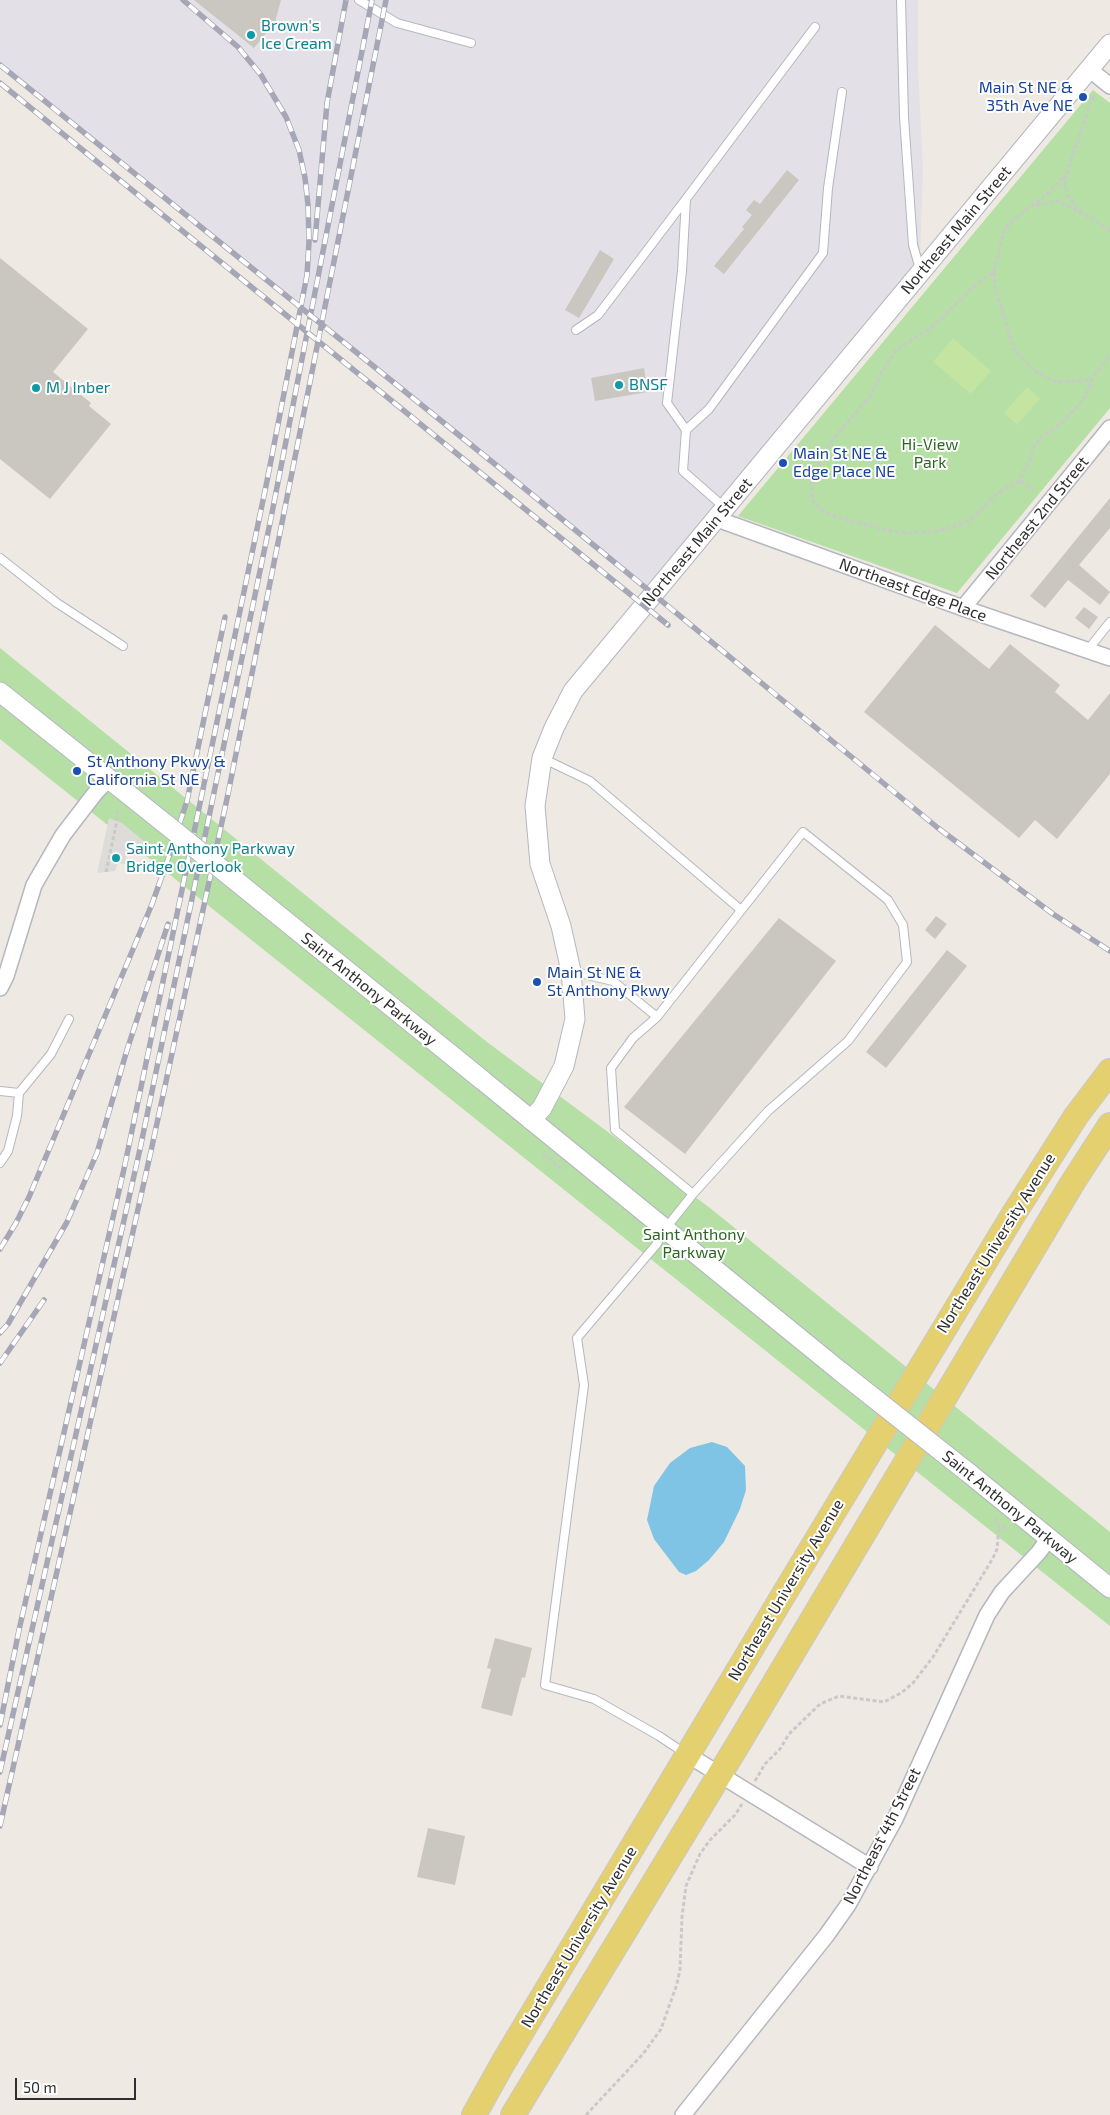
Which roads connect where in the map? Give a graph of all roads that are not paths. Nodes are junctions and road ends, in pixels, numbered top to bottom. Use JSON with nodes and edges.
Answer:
{"nodes":[{"id":1,"x":359,"y":0,"type":"edge"},
{"id":2,"x":901,"y":0,"type":"edge"},
{"id":3,"x":815,"y":27,"type":"dead end"},
{"id":4,"x":471,"y":43,"type":"dead end"},
{"id":5,"x":1110,"y":44,"type":"edge"},
{"id":6,"x":1089,"y":69,"type":"junction"},
{"id":7,"x":1110,"y":86,"type":"edge"},
{"id":8,"x":842,"y":92,"type":"dead end"},
{"id":9,"x":686,"y":199,"type":"junction"},
{"id":10,"x":921,"y":273,"type":"junction"},
{"id":11,"x":576,"y":330,"type":"dead end"},
{"id":12,"x":1110,"y":428,"type":"edge"},
{"id":13,"x":686,"y":430,"type":"junction"},
{"id":14,"x":721,"y":514,"type":"junction"},
{"id":15,"x":0,"y":558,"type":"edge"},
{"id":16,"x":963,"y":608,"type":"junction"},
{"id":17,"x":1110,"y":622,"type":"edge"},
{"id":18,"x":123,"y":646,"type":"dead end"},
{"id":19,"x":1087,"y":651,"type":"junction"},
{"id":20,"x":1110,"y":658,"type":"edge"},
{"id":21,"x":0,"y":692,"type":"edge"},
{"id":22,"x":542,"y":758,"type":"junction"},
{"id":23,"x":109,"y":779,"type":"junction"},
{"id":24,"x":741,"y":910,"type":"junction"},
{"id":25,"x":572,"y":971,"type":"junction"},
{"id":26,"x":0,"y":988,"type":"edge"},
{"id":27,"x":657,"y":1017,"type":"junction"},
{"id":28,"x":69,"y":1019,"type":"dead end"},
{"id":29,"x":1107,"y":1075,"type":"edge"},
{"id":30,"x":0,"y":1091,"type":"edge"},
{"id":31,"x":19,"y":1093,"type":"junction"},
{"id":32,"x":532,"y":1120,"type":"junction"},
{"id":33,"x":1110,"y":1125,"type":"edge"},
{"id":34,"x":0,"y":1163,"type":"edge"},
{"id":35,"x":693,"y":1194,"type":"junction"},
{"id":36,"x":666,"y":1228,"type":"junction"},
{"id":37,"x":1049,"y":1538,"type":"junction"},
{"id":38,"x":1105,"y":1584,"type":"edge"},
{"id":39,"x":688,"y":1755,"type":"junction"},
{"id":40,"x":719,"y":1774,"type":"junction"},
{"id":41,"x":870,"y":1867,"type":"junction"},
{"id":42,"x":474,"y":2115,"type":"edge"},
{"id":43,"x":513,"y":2115,"type":"edge"},
{"id":44,"x":683,"y":2115,"type":"edge"}],
"edges":[{"from":1,"to":4,"type":"lane"},
{"from":2,"to":10,"type":"lane"},
{"from":3,"to":9,"type":"lane"},
{"from":5,"to":6,"type":"street","name":"Northeast Main Street"},
{"from":6,"to":7,"type":"street"},
{"from":6,"to":10,"type":"street","name":"Northeast Main Street"},
{"from":8,"to":13,"type":"lane"},
{"from":9,"to":11,"type":"lane"},
{"from":9,"to":13,"type":"lane"},
{"from":10,"to":14,"type":"street","name":"Northeast Main Street"},
{"from":12,"to":16,"type":"street","name":"Northeast 2nd Street"},
{"from":13,"to":14,"type":"lane"},
{"from":14,"to":16,"type":"street","name":"Northeast Edge Place"},
{"from":14,"to":22,"type":"street","name":"Northeast Main Street"},
{"from":15,"to":18,"type":"lane"},
{"from":16,"to":19,"type":"street","name":"Northeast Edge Place"},
{"from":17,"to":19,"type":"lane"},
{"from":19,"to":20,"type":"street","name":"Northeast Edge Place"},
{"from":21,"to":23,"type":"street","name":"Saint Anthony Parkway"},
{"from":22,"to":24,"type":"lane"},
{"from":22,"to":25,"type":"street","name":"Northeast Main Street"},
{"from":23,"to":26,"type":"street"},
{"from":23,"to":32,"type":"street","name":"Saint Anthony Parkway","bridge":true},
{"from":24,"to":27,"type":"lane"},
{"from":24,"to":35,"type":"lane"},
{"from":25,"to":27,"type":"lane"},
{"from":25,"to":32,"type":"street","name":"Northeast Main Street"},
{"from":27,"to":35,"type":"lane"},
{"from":28,"to":31,"type":"lane"},
{"from":29,"to":39,"type":"main road","name":"Northeast University Avenue"},
{"from":30,"to":31,"type":"lane"},
{"from":31,"to":34,"type":"lane"},
{"from":32,"to":36,"type":"street","name":"Saint Anthony Parkway"},
{"from":33,"to":40,"type":"main road","name":"Northeast University Avenue"},
{"from":35,"to":36,"type":"lane"},
{"from":36,"to":37,"type":"street","name":"Saint Anthony Parkway","bridge":true},
{"from":36,"to":39,"type":"lane"},
{"from":37,"to":38,"type":"street","name":"Saint Anthony Parkway"},
{"from":37,"to":41,"type":"street","name":"Northeast 4th Street"},
{"from":39,"to":40,"type":"street"},
{"from":39,"to":42,"type":"main road","name":"Northeast University Avenue"},
{"from":40,"to":41,"type":"street"},
{"from":40,"to":43,"type":"main road","name":"Northeast University Avenue"},
{"from":41,"to":44,"type":"street","name":"Northeast 4th Street"}]}
